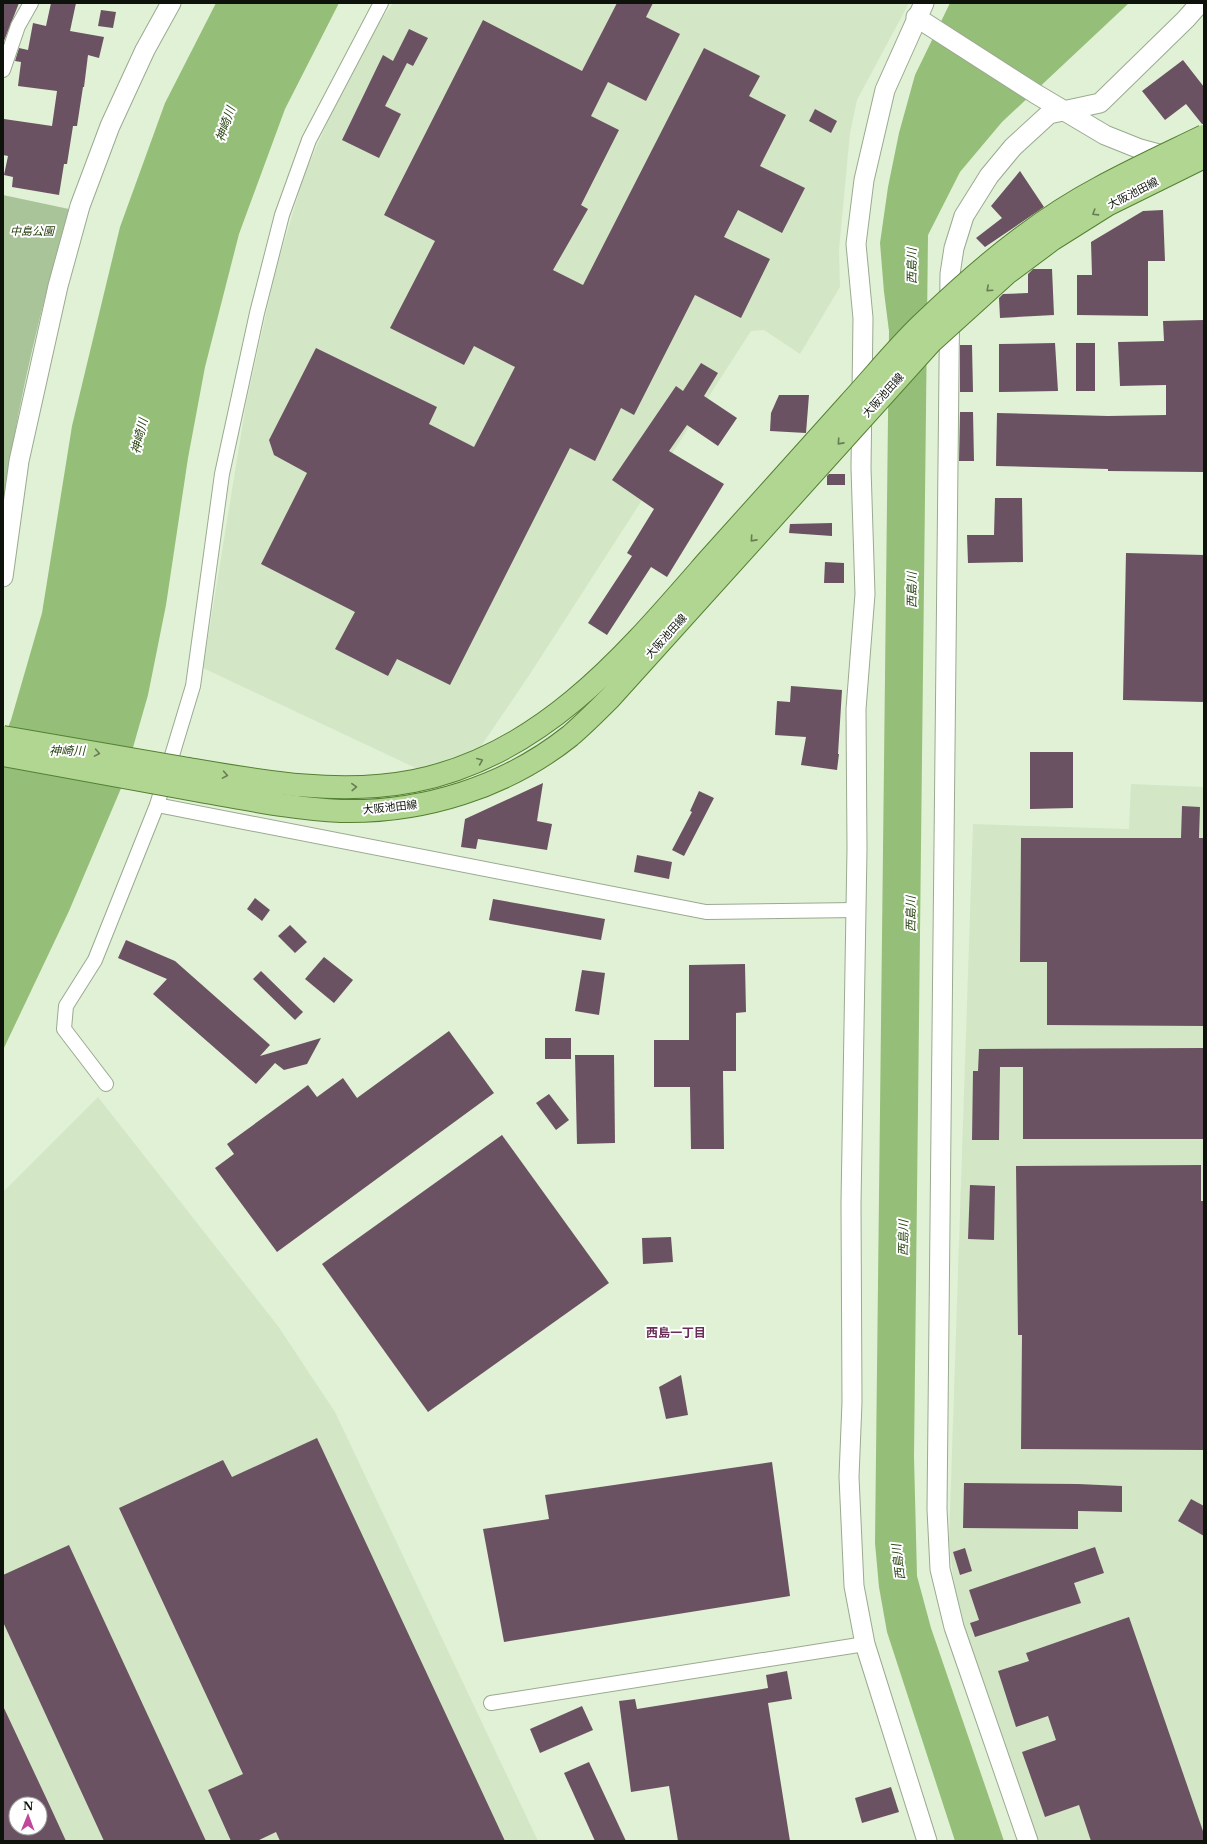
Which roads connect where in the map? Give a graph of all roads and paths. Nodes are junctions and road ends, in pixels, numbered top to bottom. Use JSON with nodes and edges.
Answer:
{"nodes":[{"id":1,"x":31,"y":3,"type":"edge"},
{"id":2,"x":171,"y":3,"type":"edge"},
{"id":3,"x":381,"y":3,"type":"edge"},
{"id":4,"x":1200,"y":3,"type":"edge"},
{"id":5,"x":922,"y":15,"type":"edge"},
{"id":6,"x":3,"y":70,"type":"edge"},
{"id":7,"x":1064,"y":111,"type":"junction"},
{"id":8,"x":1204,"y":136,"type":"edge"},
{"id":9,"x":1204,"y":157,"type":"edge"},
{"id":10,"x":1204,"y":166,"type":"edge"},
{"id":11,"x":3,"y":577,"type":"edge"},
{"id":12,"x":3,"y":737,"type":"edge"},
{"id":13,"x":3,"y":755,"type":"edge"},
{"id":14,"x":157,"y":805,"type":"junction"},
{"id":15,"x":856,"y":910,"type":"junction"},
{"id":16,"x":106,"y":1084,"type":"dead end"},
{"id":17,"x":865,"y":1644,"type":"junction"},
{"id":18,"x":491,"y":1703,"type":"dead end"},
{"id":19,"x":927,"y":1841,"type":"edge"},
{"id":20,"x":1028,"y":1841,"type":"edge"}],
"edges":[{"from":1,"to":6,"type":"street"},
{"from":2,"to":11,"type":"street"},
{"from":3,"to":14,"type":"street"},
{"from":4,"to":7,"type":"street"},
{"from":5,"to":7,"type":"street"},
{"from":5,"to":15,"type":"street"},
{"from":7,"to":10,"type":"street"},
{"from":7,"to":20,"type":"street"},
{"from":12,"to":8,"type":"main road","name":"大阪池田線","one_way":true,"bridge":true},
{"from":9,"to":13,"type":"main road","name":"大阪池田線","one_way":true,"bridge":true},
{"from":14,"to":15,"type":"street"},
{"from":14,"to":16,"type":"street"},
{"from":15,"to":17,"type":"street"},
{"from":17,"to":18,"type":"street"},
{"from":17,"to":19,"type":"street"}]}
